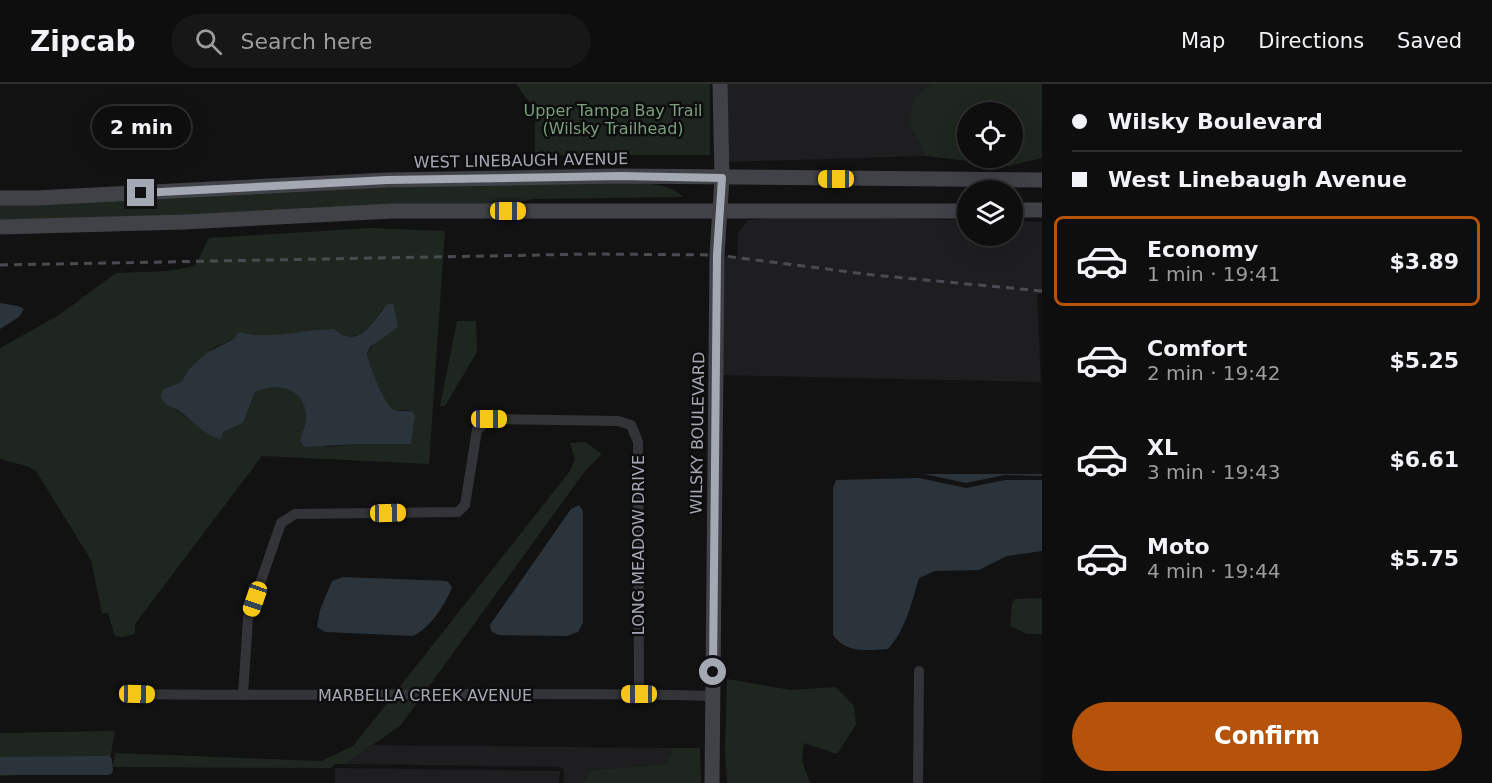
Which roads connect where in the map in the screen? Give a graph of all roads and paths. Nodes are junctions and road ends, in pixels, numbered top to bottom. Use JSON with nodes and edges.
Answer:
{"nodes":[{"id":1,"x":720,"y":84,"type":"edge"},
{"id":2,"x":722,"y":178,"type":"junction"},
{"id":3,"x":1042,"y":180,"type":"edge"},
{"id":4,"x":0,"y":198,"type":"edge"},
{"id":5,"x":720,"y":210,"type":"junction"},
{"id":6,"x":1023,"y":210,"type":"edge"},
{"id":7,"x":1042,"y":210,"type":"edge"},
{"id":8,"x":957,"y":211,"type":"edge"},
{"id":9,"x":0,"y":227,"type":"edge"},
{"id":10,"x":919,"y":671,"type":"dead end"},
{"id":11,"x":137,"y":694,"type":"dead end"},
{"id":12,"x":639,"y":694,"type":"junction"},
{"id":13,"x":243,"y":696,"type":"junction"},
{"id":14,"x":713,"y":696,"type":"junction"},
{"id":15,"x":712,"y":783,"type":"edge"},
{"id":16,"x":918,"y":783,"type":"edge"}],
"edges":[{"from":1,"to":2,"type":"main road","name":"WILSKY BOULEVARD"},
{"from":2,"to":3,"type":"main road","name":"WEST LINEBAUGH AVENUE"},
{"from":2,"to":4,"type":"main road","name":"WEST LINEBAUGH AVENUE"},
{"from":2,"to":5,"type":"main road","name":"WILSKY BOULEVARD"},
{"from":5,"to":8,"type":"main road"},
{"from":5,"to":9,"type":"main road"},
{"from":5,"to":14,"type":"main road","name":"WILSKY BOULEVARD"},
{"from":6,"to":7,"type":"main road"},
{"from":10,"to":16,"type":"street"},
{"from":11,"to":13,"type":"street","name":"MARBELLA CREEK AVENUE"},
{"from":12,"to":13,"type":"street","name":"MARBELLA CREEK AVENUE"},
{"from":12,"to":13,"type":"street","name":"LONG MEADOW DRIVE"},
{"from":12,"to":14,"type":"street","name":"MARBELLA CREEK AVENUE"},
{"from":14,"to":15,"type":"main road","name":"WILSKY BOULEVARD"}]}
